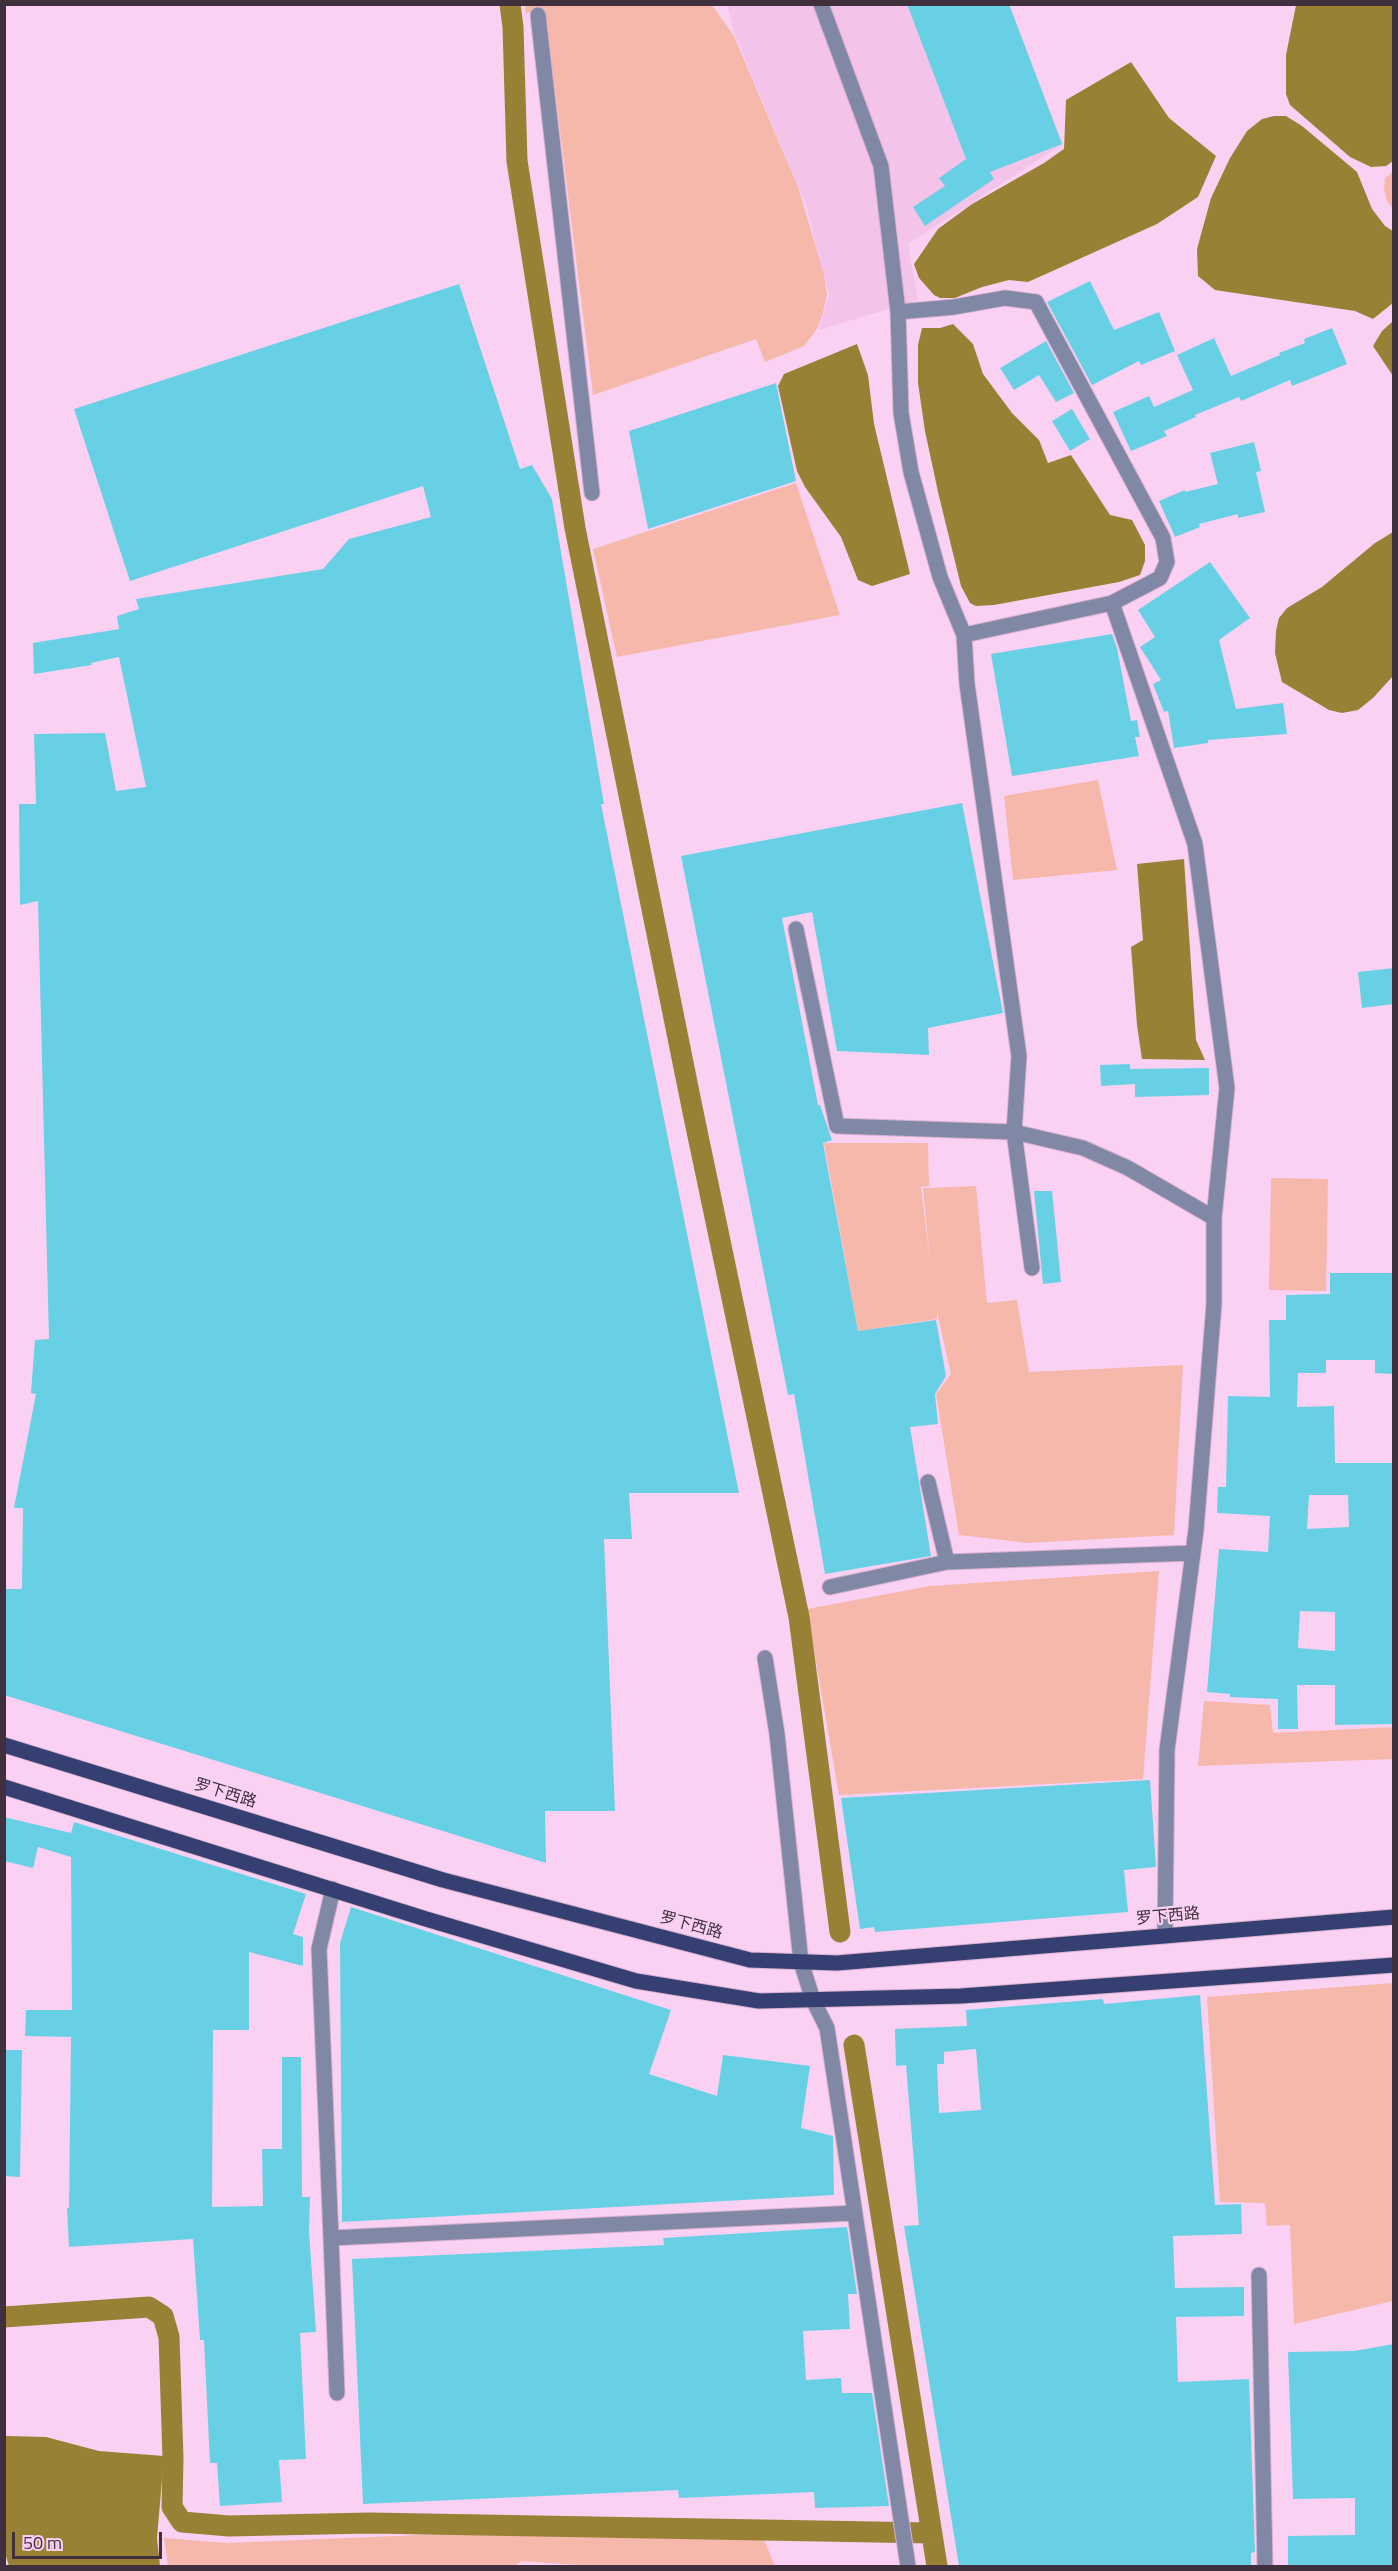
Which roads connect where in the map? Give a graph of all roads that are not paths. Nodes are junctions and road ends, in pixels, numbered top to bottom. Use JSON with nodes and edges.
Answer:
{"nodes":[{"id":1,"x":821,"y":4,"type":"edge"},
{"id":2,"x":538,"y":15,"type":"dead end"},
{"id":3,"x":898,"y":312,"type":"junction"},
{"id":4,"x":592,"y":494,"type":"dead end"},
{"id":5,"x":1112,"y":603,"type":"junction"},
{"id":6,"x":964,"y":635,"type":"junction"},
{"id":7,"x":796,"y":929,"type":"dead end"},
{"id":8,"x":1014,"y":1132,"type":"junction"},
{"id":9,"x":1214,"y":1218,"type":"junction"},
{"id":10,"x":1032,"y":1268,"type":"dead end"},
{"id":11,"x":928,"y":1482,"type":"dead end"},
{"id":12,"x":1193,"y":1553,"type":"junction"},
{"id":13,"x":947,"y":1562,"type":"junction"},
{"id":14,"x":830,"y":1587,"type":"dead end"},
{"id":15,"x":765,"y":1658,"type":"dead end"},
{"id":16,"x":4,"y":1745,"type":"edge"},
{"id":17,"x":4,"y":1787,"type":"edge"},
{"id":18,"x":333,"y":1889,"type":"junction"},
{"id":19,"x":1394,"y":1917,"type":"edge"},
{"id":20,"x":1165,"y":1936,"type":"junction"},
{"id":21,"x":801,"y":1962,"type":"junction"},
{"id":22,"x":1394,"y":1965,"type":"edge"},
{"id":23,"x":813,"y":2000,"type":"junction"},
{"id":24,"x":855,"y":2213,"type":"junction"},
{"id":25,"x":331,"y":2238,"type":"junction"},
{"id":26,"x":1259,"y":2275,"type":"dead end"},
{"id":27,"x":337,"y":2393,"type":"dead end"},
{"id":28,"x":908,"y":2566,"type":"edge"},
{"id":29,"x":1265,"y":2566,"type":"edge"}],
"edges":[{"from":1,"to":3,"type":"street"},
{"from":2,"to":4,"type":"street"},
{"from":3,"to":5,"type":"street"},
{"from":3,"to":6,"type":"street"},
{"from":5,"to":6,"type":"street"},
{"from":5,"to":9,"type":"street"},
{"from":6,"to":8,"type":"street"},
{"from":7,"to":8,"type":"street"},
{"from":8,"to":9,"type":"street"},
{"from":8,"to":10,"type":"street"},
{"from":9,"to":12,"type":"street"},
{"from":11,"to":13,"type":"street"},
{"from":12,"to":13,"type":"street"},
{"from":12,"to":20,"type":"street"},
{"from":13,"to":14,"type":"street"},
{"from":15,"to":21,"type":"street"},
{"from":16,"to":21,"type":"main road","name":"罗下西路"},
{"from":17,"to":18,"type":"main road"},
{"from":18,"to":23,"type":"main road"},
{"from":18,"to":25,"type":"street"},
{"from":19,"to":20,"type":"main road","name":"罗下西路"},
{"from":20,"to":21,"type":"main road","name":"罗下西路"},
{"from":21,"to":23,"type":"street"},
{"from":22,"to":23,"type":"main road"},
{"from":23,"to":24,"type":"street"},
{"from":24,"to":25,"type":"street"},
{"from":24,"to":28,"type":"street"},
{"from":25,"to":27,"type":"street"},
{"from":26,"to":29,"type":"street"}]}
